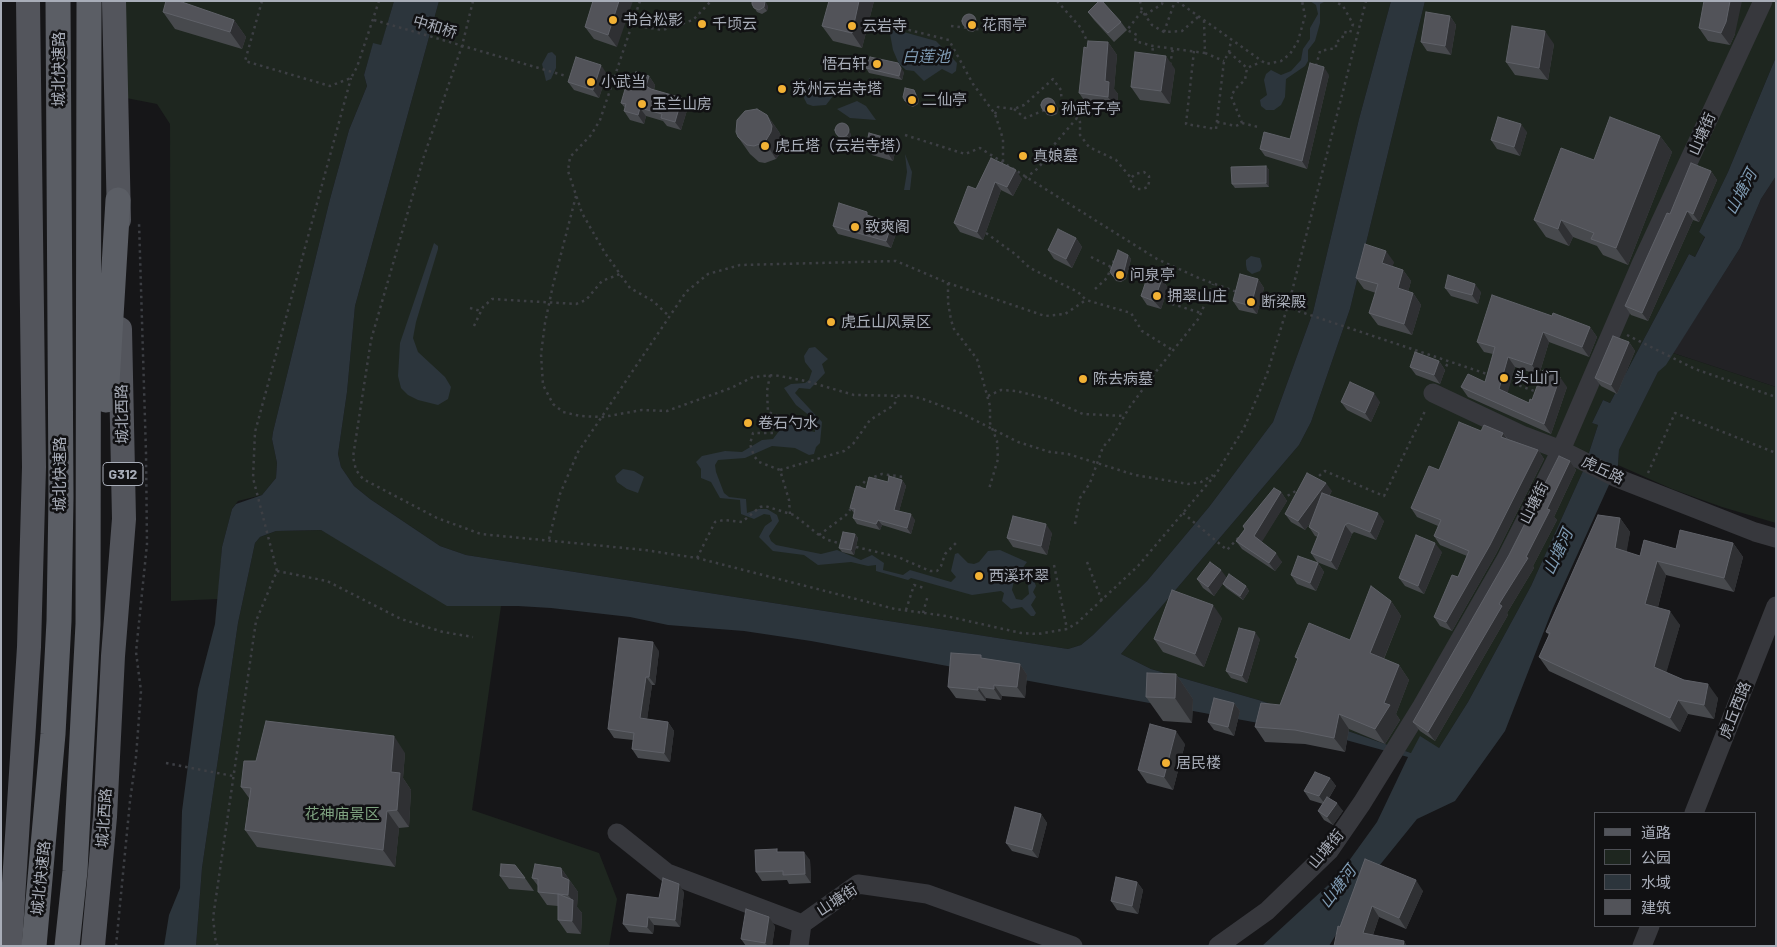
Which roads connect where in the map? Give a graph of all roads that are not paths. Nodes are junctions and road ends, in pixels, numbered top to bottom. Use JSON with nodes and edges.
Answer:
{"nodes":[{"id":1,"x":28,"y":1,"type":"edge"},
{"id":2,"x":58,"y":1,"type":"edge"},
{"id":3,"x":89,"y":1,"type":"edge"},
{"id":4,"x":114,"y":1,"type":"edge"},
{"id":5,"x":1763,"y":1,"type":"edge"},
{"id":6,"x":118,"y":200,"type":"junction"},
{"id":7,"x":1434,"y":393,"type":"road end"},
{"id":8,"x":1561,"y":450,"type":"junction"},
{"id":9,"x":1776,"y":538,"type":"edge"},
{"id":10,"x":1776,"y":606,"type":"edge"},
{"id":11,"x":88,"y":624,"type":"junction"},
{"id":12,"x":1694,"y":812,"type":"edge"},
{"id":13,"x":617,"y":834,"type":"dead end"},
{"id":14,"x":802,"y":924,"type":"junction"},
{"id":15,"x":1650,"y":927,"type":"edge"},
{"id":16,"x":10,"y":946,"type":"edge"},
{"id":17,"x":34,"y":946,"type":"edge"},
{"id":18,"x":67,"y":946,"type":"edge"},
{"id":19,"x":93,"y":946,"type":"edge"},
{"id":20,"x":799,"y":946,"type":"edge"},
{"id":21,"x":1073,"y":946,"type":"edge"},
{"id":22,"x":1218,"y":946,"type":"edge"},
{"id":23,"x":1642,"y":946,"type":"edge"}],
"edges":[{"from":1,"to":16,"type":"main road"},
{"from":2,"to":17,"type":"highway","name":"城北快速路"},
{"from":3,"to":11,"type":"highway","name":"城北快速路"},
{"from":4,"to":6,"type":"main road","name":"城北西路","number":"G312"},
{"from":5,"to":8,"type":"street","name":"山塘街"},
{"from":6,"to":11,"type":"highway"},
{"from":6,"to":19,"type":"main road","name":"城北西路","number":"G312"},
{"from":7,"to":8,"type":"street","name":"虎丘路"},
{"from":8,"to":9,"type":"street","name":"虎丘路"},
{"from":8,"to":22,"type":"street","name":"山塘街"},
{"from":10,"to":12,"type":"street","name":"虎丘西路"},
{"from":11,"to":18,"type":"highway","name":"城北快速路"},
{"from":13,"to":14,"type":"street","name":"山塘街"},
{"from":14,"to":20,"type":"street"},
{"from":14,"to":21,"type":"street","name":"山塘街"},
{"from":15,"to":23,"type":"street"}]}
